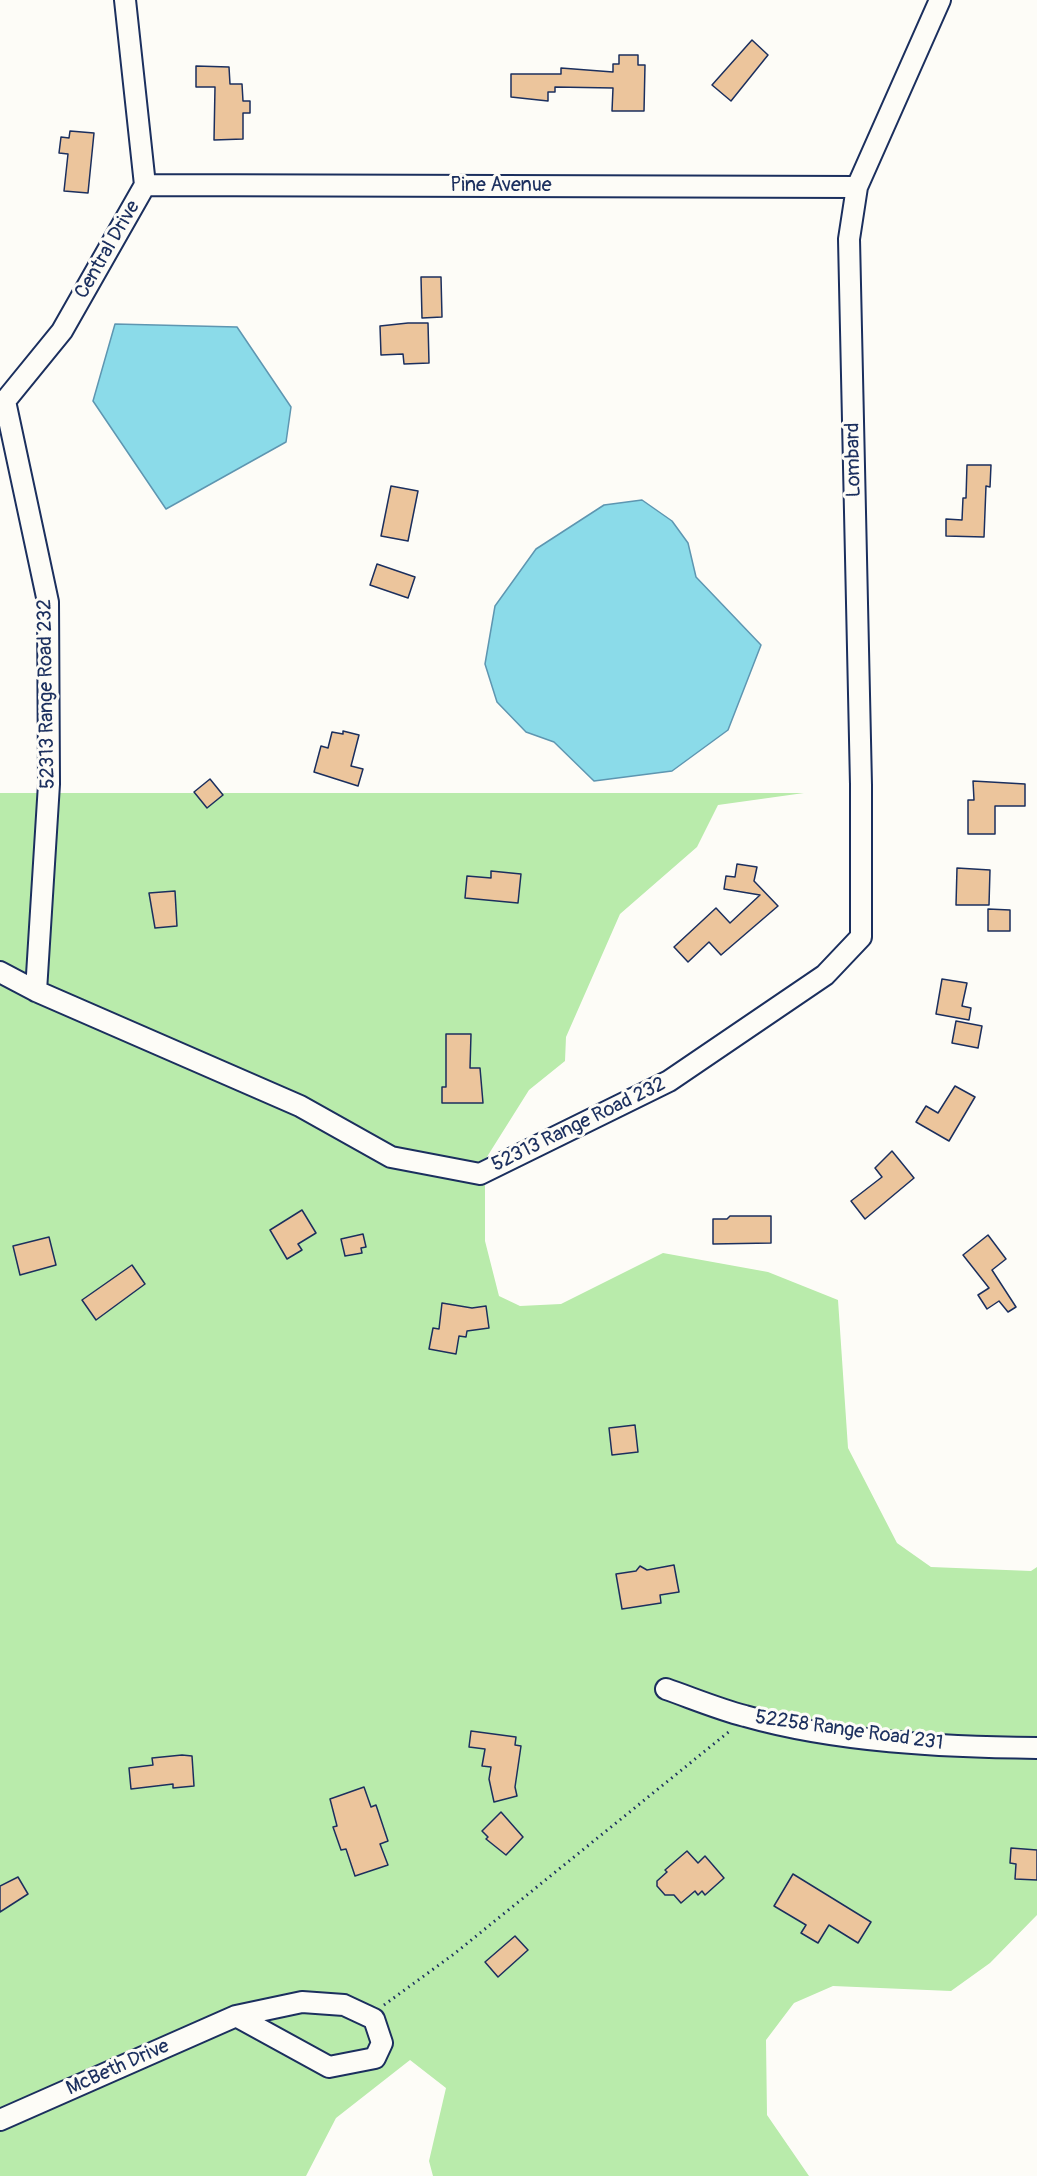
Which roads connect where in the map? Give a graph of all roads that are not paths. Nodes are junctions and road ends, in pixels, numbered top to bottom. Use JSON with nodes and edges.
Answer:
{"nodes":[{"id":1,"x":125,"y":0,"type":"edge"},
{"id":2,"x":940,"y":0,"type":"edge"},
{"id":3,"x":145,"y":185,"type":"junction"},
{"id":4,"x":857,"y":187,"type":"junction"},
{"id":5,"x":2,"y":402,"type":"edge"},
{"id":6,"x":861,"y":938,"type":"joint"},
{"id":7,"x":0,"y":972,"type":"edge"},
{"id":8,"x":36,"y":991,"type":"junction"},
{"id":9,"x":666,"y":1689,"type":"dead end"},
{"id":10,"x":1037,"y":1748,"type":"edge"},
{"id":11,"x":236,"y":2016,"type":"junction"},
{"id":12,"x":0,"y":2120,"type":"edge"}],
"edges":[{"from":1,"to":3,"type":"street","name":"Central Drive"},
{"from":2,"to":4,"type":"street","name":"Lombard"},
{"from":3,"to":4,"type":"street","name":"Pine Avenue"},
{"from":3,"to":5,"type":"street","name":"Central Drive"},
{"from":4,"to":6,"type":"street","name":"Lombard"},
{"from":5,"to":8,"type":"street","name":"52313 Range Road 232"},
{"from":6,"to":8,"type":"street","name":"52313 Range Road 232"},
{"from":7,"to":8,"type":"street","name":"52313 Range Road 232"},
{"from":9,"to":10,"type":"street","name":"52258 Range Road 231"},
{"from":11,"to":11,"type":"street","name":"McBeth Drive"},
{"from":11,"to":12,"type":"street","name":"McBeth Drive"}]}
